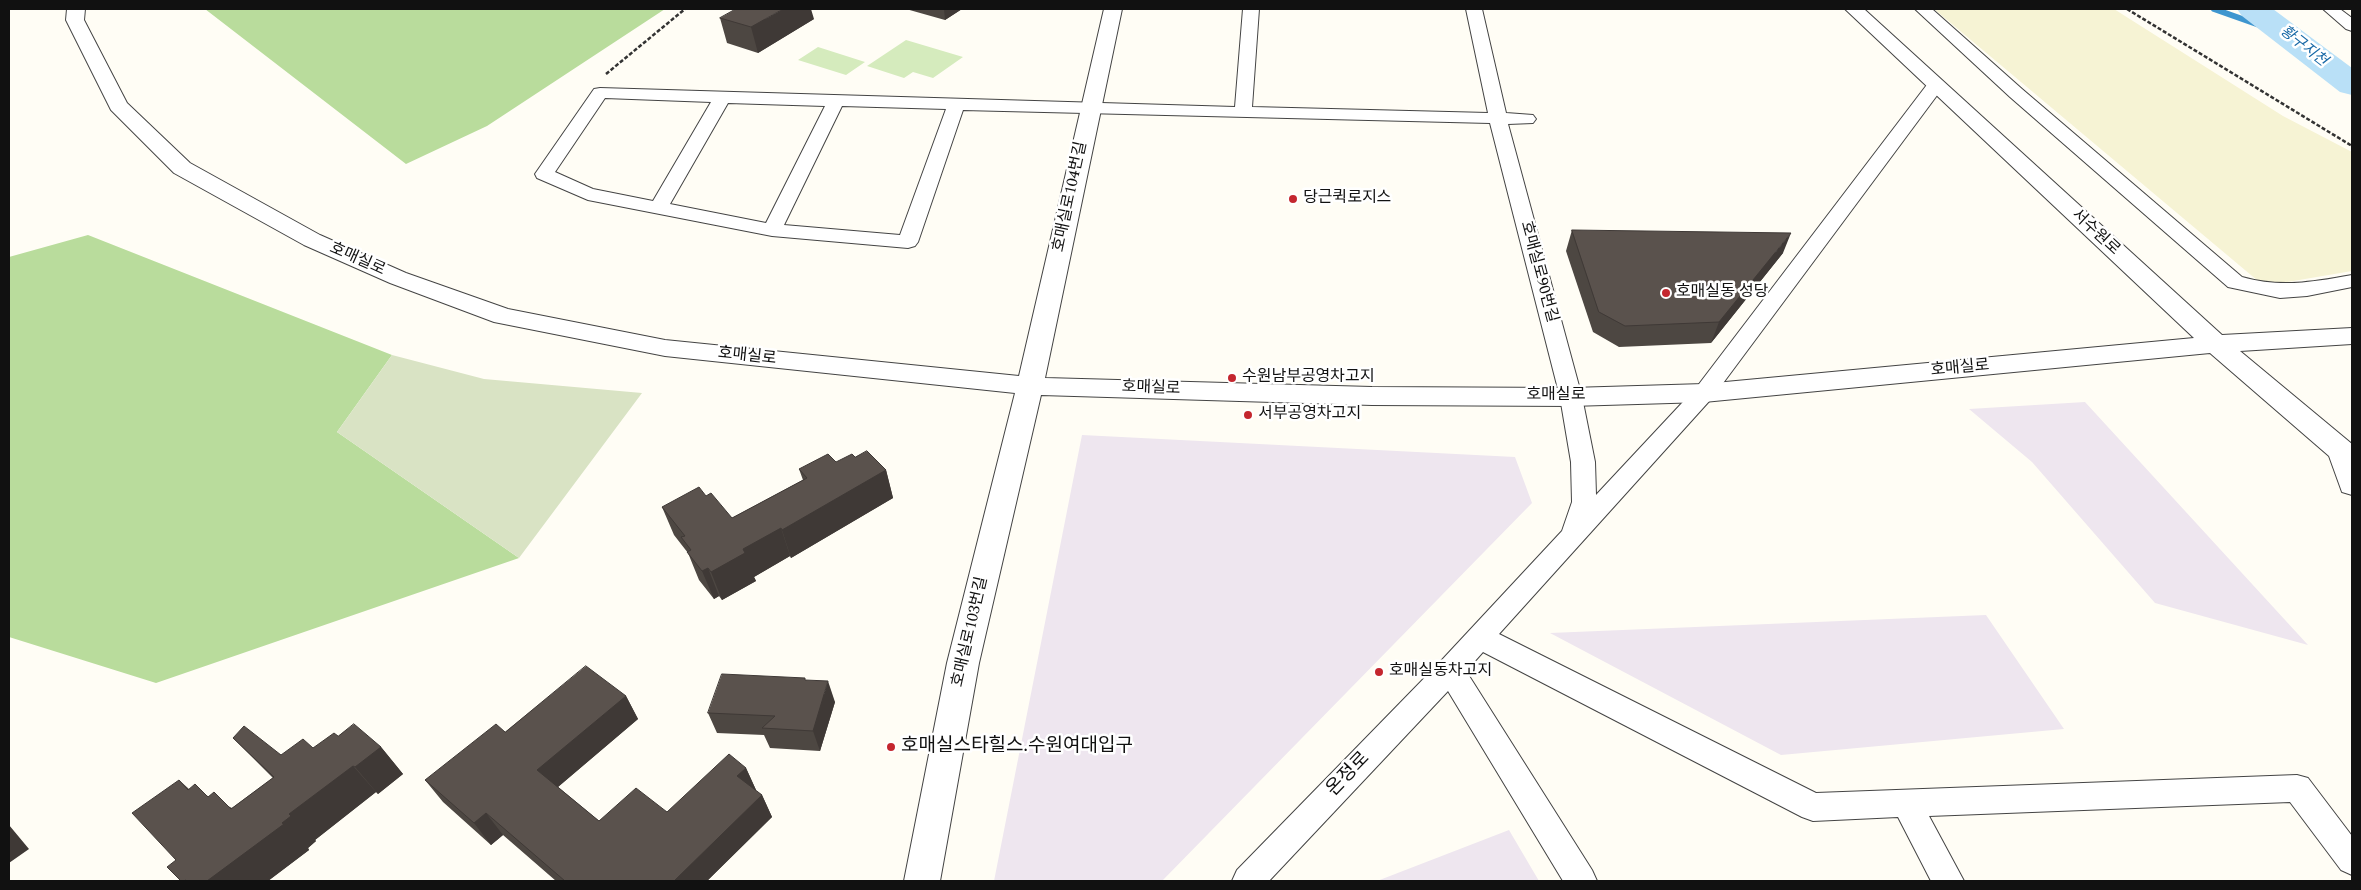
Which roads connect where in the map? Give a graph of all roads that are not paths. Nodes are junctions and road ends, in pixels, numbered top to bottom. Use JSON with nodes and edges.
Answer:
{"nodes":[{"id":1,"x":76,"y":9,"type":"edge"},
{"id":2,"x":1113,"y":9,"type":"edge"},
{"id":3,"x":1251,"y":9,"type":"edge"},
{"id":4,"x":1474,"y":9,"type":"edge"},
{"id":5,"x":1854,"y":9,"type":"edge"},
{"id":6,"x":1923,"y":9,"type":"edge"},
{"id":7,"x":2331,"y":9,"type":"edge"},
{"id":8,"x":2352,"y":26,"type":"edge"},
{"id":9,"x":1935,"y":86,"type":"junction"},
{"id":10,"x":723,"y":97,"type":"junction"},
{"id":11,"x":836,"y":101,"type":"junction"},
{"id":12,"x":956,"y":105,"type":"junction"},
{"id":13,"x":1090,"y":110,"type":"junction"},
{"id":14,"x":1243,"y":113,"type":"junction"},
{"id":15,"x":1498,"y":119,"type":"junction"},
{"id":16,"x":1527,"y":119,"type":"dead end"},
{"id":17,"x":658,"y":208,"type":"junction"},
{"id":18,"x":772,"y":230,"type":"junction"},
{"id":19,"x":2352,"y":281,"type":"edge"},
{"id":20,"x":2352,"y":336,"type":"edge"},
{"id":21,"x":2216,"y":344,"type":"junction"},
{"id":22,"x":1030,"y":386,"type":"junction"},
{"id":23,"x":1704,"y":393,"type":"junction"},
{"id":24,"x":1571,"y":397,"type":"junction"},
{"id":25,"x":2347,"y":454,"type":"edge"},
{"id":26,"x":2352,"y":485,"type":"edge"},
{"id":27,"x":1572,"y":536,"type":"junction"},
{"id":28,"x":1479,"y":638,"type":"junction"},
{"id":29,"x":1450,"y":670,"type":"junction"},
{"id":30,"x":1906,"y":803,"type":"junction"},
{"id":31,"x":2352,"y":860,"type":"edge"},
{"id":32,"x":922,"y":881,"type":"edge"},
{"id":33,"x":1248,"y":881,"type":"edge"},
{"id":34,"x":1581,"y":881,"type":"edge"},
{"id":35,"x":1948,"y":881,"type":"edge"}],
"edges":[{"from":1,"to":22,"type":"street","name":"호매실로"},
{"from":2,"to":13,"type":"street","name":"호매실로104번길"},
{"from":3,"to":14,"type":"street"},
{"from":4,"to":15,"type":"street","name":"호매실로90번길"},
{"from":5,"to":9,"type":"street","name":"서수원로"},
{"from":6,"to":19,"type":"street"},
{"from":7,"to":8,"type":"street"},
{"from":9,"to":21,"type":"street","name":"서수원로"},
{"from":9,"to":23,"type":"street","name":"온정로"},
{"from":10,"to":11,"type":"street"},
{"from":10,"to":17,"type":"street"},
{"from":10,"to":17,"type":"street"},
{"from":11,"to":12,"type":"street"},
{"from":11,"to":18,"type":"street"},
{"from":12,"to":13,"type":"street"},
{"from":12,"to":18,"type":"street"},
{"from":13,"to":14,"type":"street"},
{"from":13,"to":22,"type":"street","name":"호매실로104번길"},
{"from":14,"to":15,"type":"street"},
{"from":15,"to":16,"type":"street"},
{"from":15,"to":24,"type":"street","name":"호매실로90번길"},
{"from":17,"to":18,"type":"street"},
{"from":20,"to":21,"type":"street","name":"호매실로"},
{"from":21,"to":23,"type":"street","name":"호매실로"},
{"from":21,"to":25,"type":"street","name":"서수원로"},
{"from":22,"to":24,"type":"street","name":"호매실로"},
{"from":22,"to":32,"type":"street","name":"호매실로103번길"},
{"from":23,"to":24,"type":"street","name":"호매실로"},
{"from":23,"to":27,"type":"street","name":"온정로"},
{"from":24,"to":27,"type":"street","name":"호매실로90번길"},
{"from":25,"to":26,"type":"street","name":"서수원로"},
{"from":27,"to":28,"type":"street","name":"온정로"},
{"from":28,"to":29,"type":"street","name":"온정로"},
{"from":28,"to":30,"type":"street"},
{"from":29,"to":33,"type":"street","name":"온정로"},
{"from":29,"to":34,"type":"street"},
{"from":30,"to":31,"type":"street"},
{"from":30,"to":35,"type":"street"}]}
